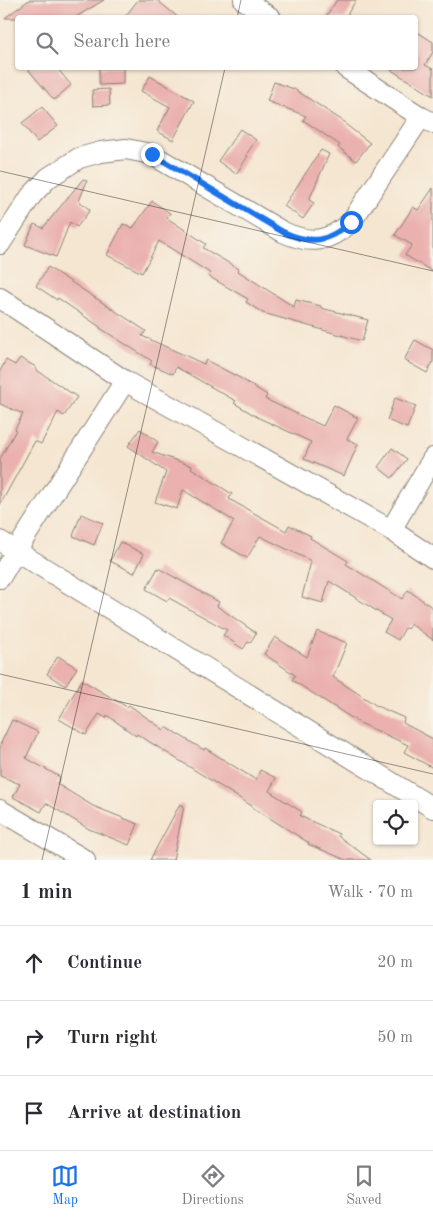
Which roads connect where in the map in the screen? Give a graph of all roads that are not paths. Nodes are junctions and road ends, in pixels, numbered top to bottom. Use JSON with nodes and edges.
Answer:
{"nodes":[{"id":1,"x":244,"y":0,"type":"edge"},
{"id":2,"x":266,"y":15,"type":"edge"},
{"id":3,"x":349,"y":70,"type":"edge"},
{"id":4,"x":427,"y":120,"type":"edge"},
{"id":5,"x":0,"y":244,"type":"edge"},
{"id":6,"x":0,"y":298,"type":"edge"},
{"id":7,"x":125,"y":381,"type":"junction"},
{"id":8,"x":433,"y":458,"type":"edge"},
{"id":9,"x":391,"y":530,"type":"junction"},
{"id":10,"x":8,"y":546,"type":"edge"},
{"id":11,"x":433,"y":558,"type":"edge"},
{"id":12,"x":0,"y":578,"type":"edge"},
{"id":13,"x":433,"y":808,"type":"edge"},
{"id":14,"x":0,"y":810,"type":"edge"},
{"id":15,"x":85,"y":860,"type":"edge"}],
"edges":[{"from":1,"to":2,"type":"street"},
{"from":3,"to":4,"type":"street"},
{"from":4,"to":5,"type":"street"},
{"from":6,"to":7,"type":"street"},
{"from":7,"to":9,"type":"street"},
{"from":7,"to":10,"type":"street"},
{"from":8,"to":9,"type":"street"},
{"from":9,"to":11,"type":"street"},
{"from":10,"to":12,"type":"street"},
{"from":10,"to":13,"type":"street"},
{"from":14,"to":15,"type":"street"}]}
